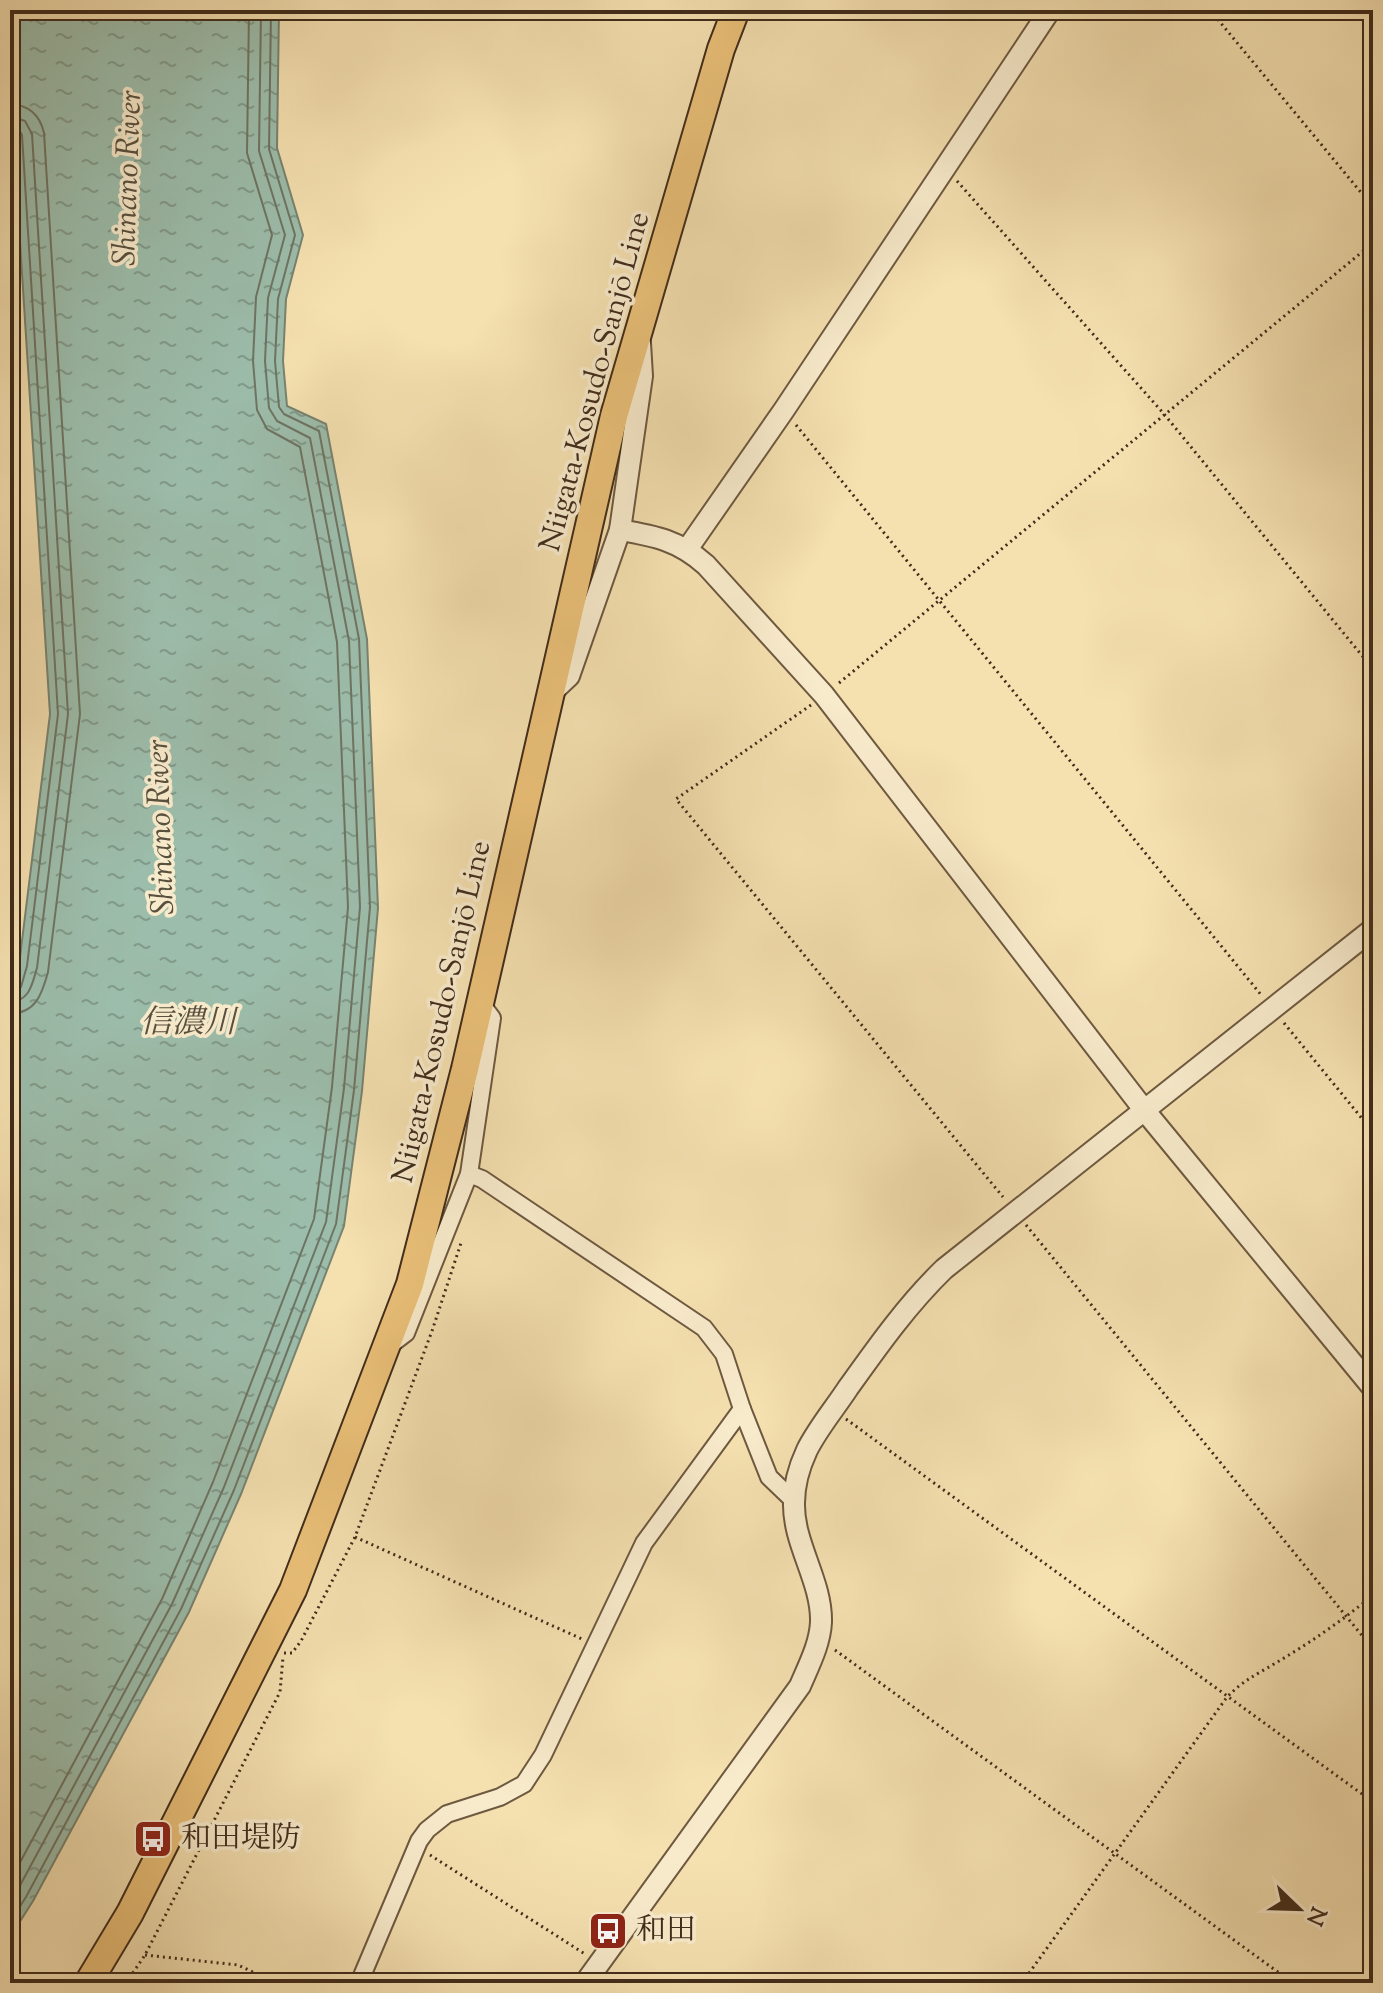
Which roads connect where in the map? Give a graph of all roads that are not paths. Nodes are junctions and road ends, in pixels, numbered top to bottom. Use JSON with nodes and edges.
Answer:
{"nodes":[{"id":1,"x":736,"y":10,"type":"edge"},
{"id":2,"x":1050,"y":10,"type":"edge"},
{"id":3,"x":639,"y":331,"type":"junction"},
{"id":4,"x":620,"y":530,"type":"junction"},
{"id":5,"x":688,"y":548,"type":"junction"},
{"id":6,"x":551,"y":693,"type":"junction"},
{"id":7,"x":1373,"y":929,"type":"edge"},
{"id":8,"x":480,"y":1002,"type":"junction"},
{"id":9,"x":1145,"y":1111,"type":"junction"},
{"id":10,"x":469,"y":1174,"type":"junction"},
{"id":11,"x":386,"y":1348,"type":"junction"},
{"id":12,"x":1373,"y":1388,"type":"edge"},
{"id":13,"x":742,"y":1409,"type":"junction"},
{"id":14,"x":794,"y":1501,"type":"junction"},
{"id":15,"x":88,"y":1983,"type":"edge"},
{"id":16,"x":359,"y":1983,"type":"edge"},
{"id":17,"x":585,"y":1983,"type":"edge"}],
"edges":[{"from":1,"to":3,"type":"main road","name":"Niigata-Kosudo-Sanjō Line"},
{"from":2,"to":5,"type":"street"},
{"from":3,"to":4,"type":"street"},
{"from":3,"to":6,"type":"main road","name":"Niigata-Kosudo-Sanjō Line"},
{"from":4,"to":5,"type":"street"},
{"from":4,"to":6,"type":"street"},
{"from":5,"to":9,"type":"street"},
{"from":6,"to":8,"type":"main road","name":"Niigata-Kosudo-Sanjō Line"},
{"from":7,"to":9,"type":"street"},
{"from":8,"to":10,"type":"street"},
{"from":8,"to":11,"type":"main road","name":"Niigata-Kosudo-Sanjō Line"},
{"from":9,"to":12,"type":"street"},
{"from":9,"to":14,"type":"street"},
{"from":10,"to":11,"type":"street"},
{"from":10,"to":13,"type":"street"},
{"from":11,"to":15,"type":"main road","name":"Niigata-Kosudo-Sanjō Line"},
{"from":13,"to":14,"type":"street"},
{"from":13,"to":16,"type":"street"},
{"from":14,"to":17,"type":"street"}]}
